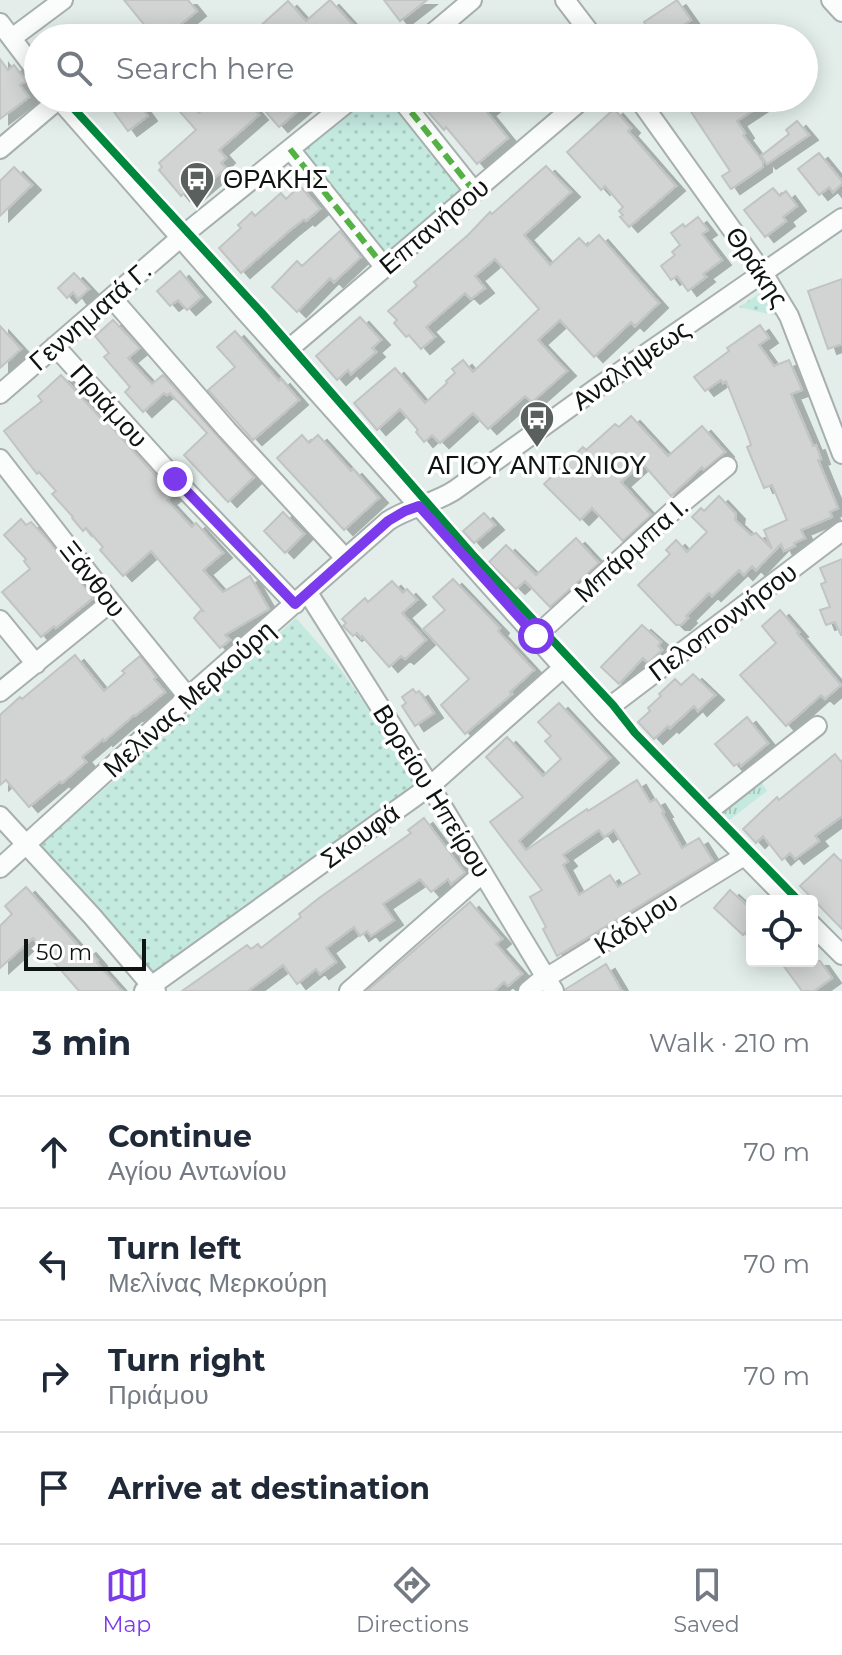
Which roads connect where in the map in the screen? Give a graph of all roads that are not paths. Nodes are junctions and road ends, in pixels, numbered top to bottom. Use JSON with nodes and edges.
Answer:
{"nodes":[{"id":1,"x":63,"y":0,"type":"edge"},
{"id":2,"x":472,"y":0,"type":"edge"},
{"id":3,"x":565,"y":0,"type":"edge"},
{"id":4,"x":831,"y":0,"type":"edge"},
{"id":5,"x":842,"y":12,"type":"edge"},
{"id":6,"x":0,"y":23,"type":"edge"},
{"id":7,"x":31,"y":24,"type":"edge"},
{"id":8,"x":444,"y":24,"type":"edge"},
{"id":9,"x":583,"y":24,"type":"edge"},
{"id":10,"x":24,"y":29,"type":"edge"},
{"id":11,"x":12,"y":38,"type":"junction"},
{"id":12,"x":24,"y":54,"type":"edge"},
{"id":13,"x":43,"y":112,"type":"edge"},
{"id":14,"x":69,"y":112,"type":"edge"},
{"id":15,"x":336,"y":112,"type":"edge"},
{"id":16,"x":411,"y":112,"type":"edge"},
{"id":17,"x":567,"y":112,"type":"edge"},
{"id":18,"x":648,"y":112,"type":"edge"},
{"id":19,"x":0,"y":149,"type":"edge"},
{"id":20,"x":290,"y":149,"type":"junction"},
{"id":21,"x":474,"y":191,"type":"junction"},
{"id":22,"x":842,"y":218,"type":"edge"},
{"id":23,"x":180,"y":238,"type":"junction"},
{"id":24,"x":385,"y":268,"type":"junction"},
{"id":25,"x":763,"y":273,"type":"junction"},
{"id":26,"x":112,"y":298,"type":"junction"},
{"id":27,"x":55,"y":346,"type":"junction"},
{"id":28,"x":283,"y":354,"type":"junction"},
{"id":29,"x":0,"y":394,"type":"edge"},
{"id":30,"x":842,"y":454,"type":"edge"},
{"id":31,"x":0,"y":459,"type":"edge"},
{"id":32,"x":727,"y":466,"type":"dead end"},
{"id":33,"x":419,"y":506,"type":"junction"},
{"id":34,"x":842,"y":531,"type":"edge"},
{"id":35,"x":345,"y":558,"type":"junction"},
{"id":36,"x":301,"y":599,"type":"junction"},
{"id":37,"x":111,"y":602,"type":"junction"},
{"id":38,"x":0,"y":620,"type":"edge"},
{"id":39,"x":536,"y":636,"type":"junction"},
{"id":40,"x":36,"y":664,"type":"junction"},
{"id":41,"x":564,"y":667,"type":"junction"},
{"id":42,"x":0,"y":692,"type":"edge"},
{"id":43,"x":188,"y":697,"type":"junction"},
{"id":44,"x":603,"y":712,"type":"junction"},
{"id":45,"x":817,"y":726,"type":"dead end"},
{"id":46,"x":430,"y":786,"type":"junction"},
{"id":47,"x":705,"y":814,"type":"junction"},
{"id":48,"x":0,"y":816,"type":"edge"},
{"id":49,"x":26,"y":845,"type":"junction"},
{"id":50,"x":744,"y":856,"type":"junction"},
{"id":51,"x":0,"y":868,"type":"edge"},
{"id":52,"x":483,"y":873,"type":"junction"},
{"id":53,"x":783,"y":895,"type":"edge"},
{"id":54,"x":818,"y":931,"type":"edge"},
{"id":55,"x":842,"y":955,"type":"edge"},
{"id":56,"x":550,"y":983,"type":"edge"},
{"id":57,"x":151,"y":989,"type":"edge"},
{"id":58,"x":349,"y":991,"type":"edge"},
{"id":59,"x":528,"y":991,"type":"edge"}],
"edges":[{"from":1,"to":7,"type":"street"},
{"from":2,"to":8,"type":"street"},
{"from":3,"to":9,"type":"street"},
{"from":4,"to":5,"type":"street"},
{"from":6,"to":11,"type":"street"},
{"from":10,"to":11,"type":"street"},
{"from":11,"to":12,"type":"street"},
{"from":13,"to":19,"type":"street"},
{"from":14,"to":23,"type":"street"},
{"from":15,"to":20,"type":"street","name":"Γεννηματά Γ."},
{"from":16,"to":21,"type":"street"},
{"from":17,"to":21,"type":"street","name":"Επτανήσου"},
{"from":18,"to":25,"type":"street","name":"Θράκης"},
{"from":20,"to":23,"type":"street","name":"Γεννηματά Γ."},
{"from":20,"to":24,"type":"street"},
{"from":21,"to":24,"type":"street","name":"Επτανήσου"},
{"from":22,"to":25,"type":"street","name":"Αναλήψεως"},
{"from":23,"to":26,"type":"street","name":"Γεννηματά Γ."},
{"from":23,"to":28,"type":"street"},
{"from":24,"to":28,"type":"street","name":"Επτανήσου"},
{"from":25,"to":30,"type":"street","name":"Θράκης"},
{"from":25,"to":33,"type":"street","name":"Αναλήψεως"},
{"from":26,"to":27,"type":"street","name":"Γεννηματά Γ."},
{"from":26,"to":35,"type":"street"},
{"from":27,"to":29,"type":"street","name":"Γεννηματά Γ."},
{"from":27,"to":36,"type":"street","name":"Πριάμου"},
{"from":28,"to":33,"type":"street"},
{"from":31,"to":37,"type":"street","name":"Ξάνθου"},
{"from":32,"to":39,"type":"street","name":"Μπάρμπα Ι."},
{"from":33,"to":35,"type":"street","name":"Μελίνας Μερκούρη"},
{"from":33,"to":39,"type":"street"},
{"from":34,"to":44,"type":"street","name":"Πελοποννήσου"},
{"from":35,"to":36,"type":"street","name":"Μελίνας Μερκούρη"},
{"from":36,"to":43,"type":"street","name":"Μελίνας Μερκούρη"},
{"from":36,"to":46,"type":"street","name":"Βορείου Ηπείρου"},
{"from":37,"to":40,"type":"street"},
{"from":37,"to":43,"type":"street","name":"Ξάνθου"},
{"from":38,"to":40,"type":"street"},
{"from":39,"to":41,"type":"street"},
{"from":40,"to":42,"type":"street"},
{"from":41,"to":44,"type":"street"},
{"from":41,"to":46,"type":"street","name":"Σκουφά"},
{"from":43,"to":49,"type":"street","name":"Μελίνας Μερκούρη"},
{"from":44,"to":47,"type":"street"},
{"from":45,"to":47,"type":"street"},
{"from":46,"to":52,"type":"street","name":"Βορείου Ηπείρου"},
{"from":46,"to":57,"type":"street","name":"Σκουφά"},
{"from":47,"to":50,"type":"street"},
{"from":48,"to":49,"type":"street"},
{"from":49,"to":51,"type":"street","name":"Μελίνας Μερκούρη"},
{"from":49,"to":57,"type":"street"},
{"from":50,"to":53,"type":"street"},
{"from":50,"to":56,"type":"street","name":"Κάδμου"},
{"from":52,"to":56,"type":"street","name":"Βορείου Ηπείρου"},
{"from":52,"to":58,"type":"street"},
{"from":54,"to":55,"type":"street"},
{"from":56,"to":59,"type":"street","name":"Κάδμου"}]}
